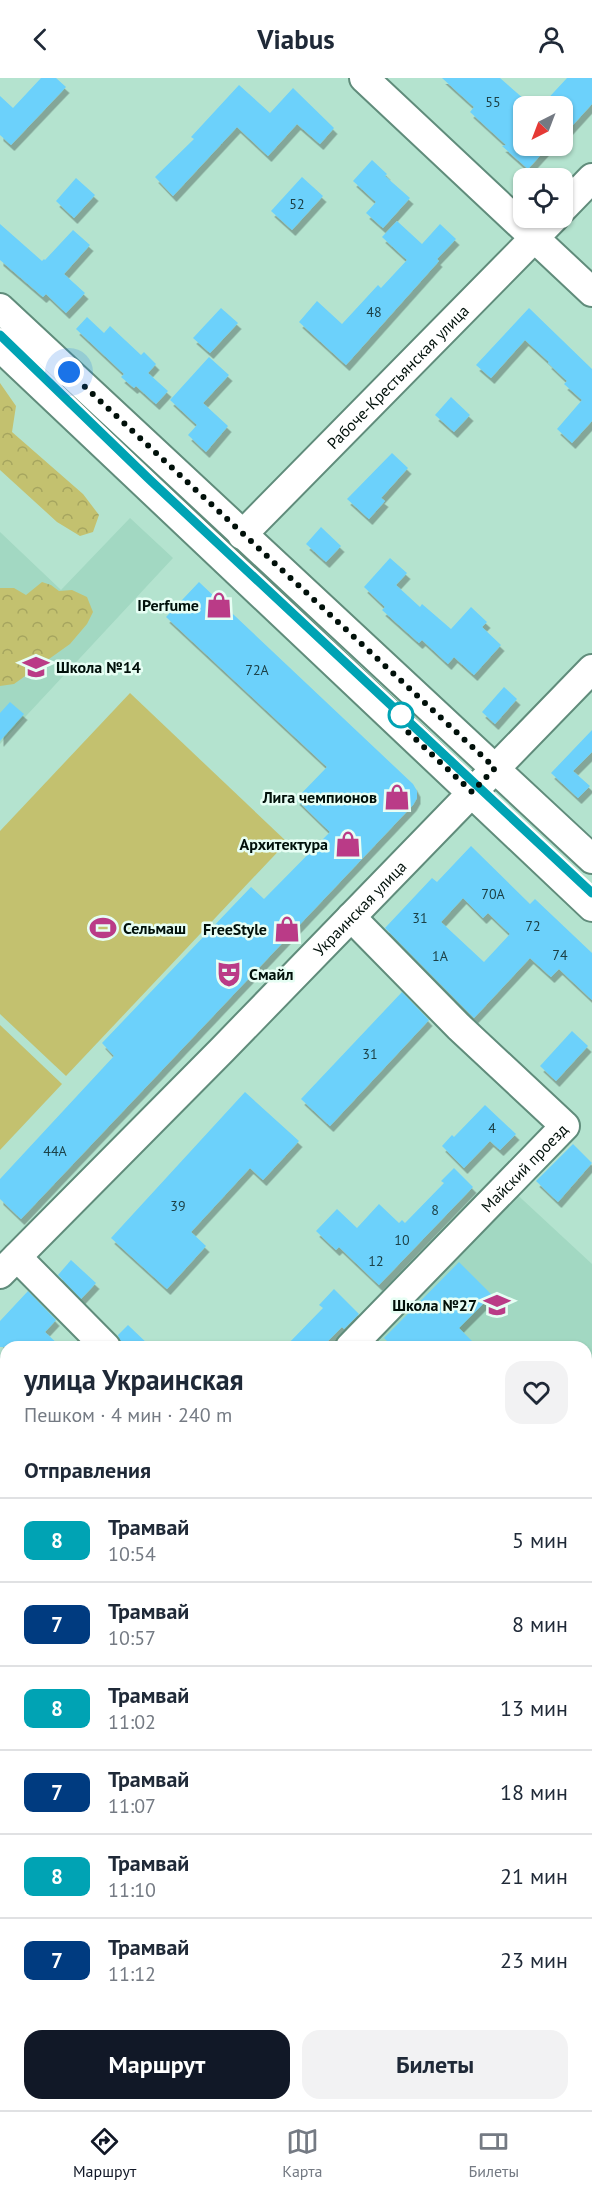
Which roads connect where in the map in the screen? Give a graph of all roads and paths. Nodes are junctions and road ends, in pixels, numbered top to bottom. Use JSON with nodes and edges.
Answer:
{"nodes":[{"id":1,"x":364,"y":78,"type":"edge"},
{"id":2,"x":592,"y":178,"type":"edge"},
{"id":3,"x":573,"y":198,"type":"edge"},
{"id":4,"x":544,"y":228,"type":"edge"},
{"id":5,"x":534,"y":238,"type":"junction"},
{"id":6,"x":592,"y":292,"type":"edge"},
{"id":7,"x":0,"y":308,"type":"edge"},
{"id":8,"x":0,"y":347,"type":"edge"},
{"id":9,"x":242,"y":535,"type":"junction"},
{"id":10,"x":592,"y":669,"type":"edge"},
{"id":11,"x":495,"y":768,"type":"junction"},
{"id":12,"x":472,"y":792,"type":"junction"},
{"id":13,"x":592,"y":859,"type":"edge"},
{"id":14,"x":592,"y":907,"type":"edge"},
{"id":15,"x":351,"y":917,"type":"junction"},
{"id":16,"x":8,"y":1266,"type":"edge"},
{"id":17,"x":99,"y":1341,"type":"edge"},
{"id":18,"x":356,"y":1341,"type":"edge"}],
"edges":[{"from":1,"to":5,"type":"street"},
{"from":2,"to":3,"type":"street"},
{"from":4,"to":5,"type":"street","name":"Рабоче-Крестьянская улица"},
{"from":5,"to":6,"type":"street"},
{"from":5,"to":9,"type":"street","name":"Рабоче-Крестьянская улица"},
{"from":7,"to":9,"type":"street"},
{"from":8,"to":12,"type":"street"},
{"from":9,"to":11,"type":"street"},
{"from":10,"to":11,"type":"street","name":"Украинская улица"},
{"from":11,"to":12,"type":"street","name":"Украинская улица"},
{"from":11,"to":13,"type":"street"},
{"from":12,"to":14,"type":"street"},
{"from":12,"to":15,"type":"street","name":"Украинская улица"},
{"from":15,"to":16,"type":"street","name":"Украинская улица"},
{"from":15,"to":18,"type":"street","name":"Майский проезд"},
{"from":16,"to":17,"type":"street"}]}
